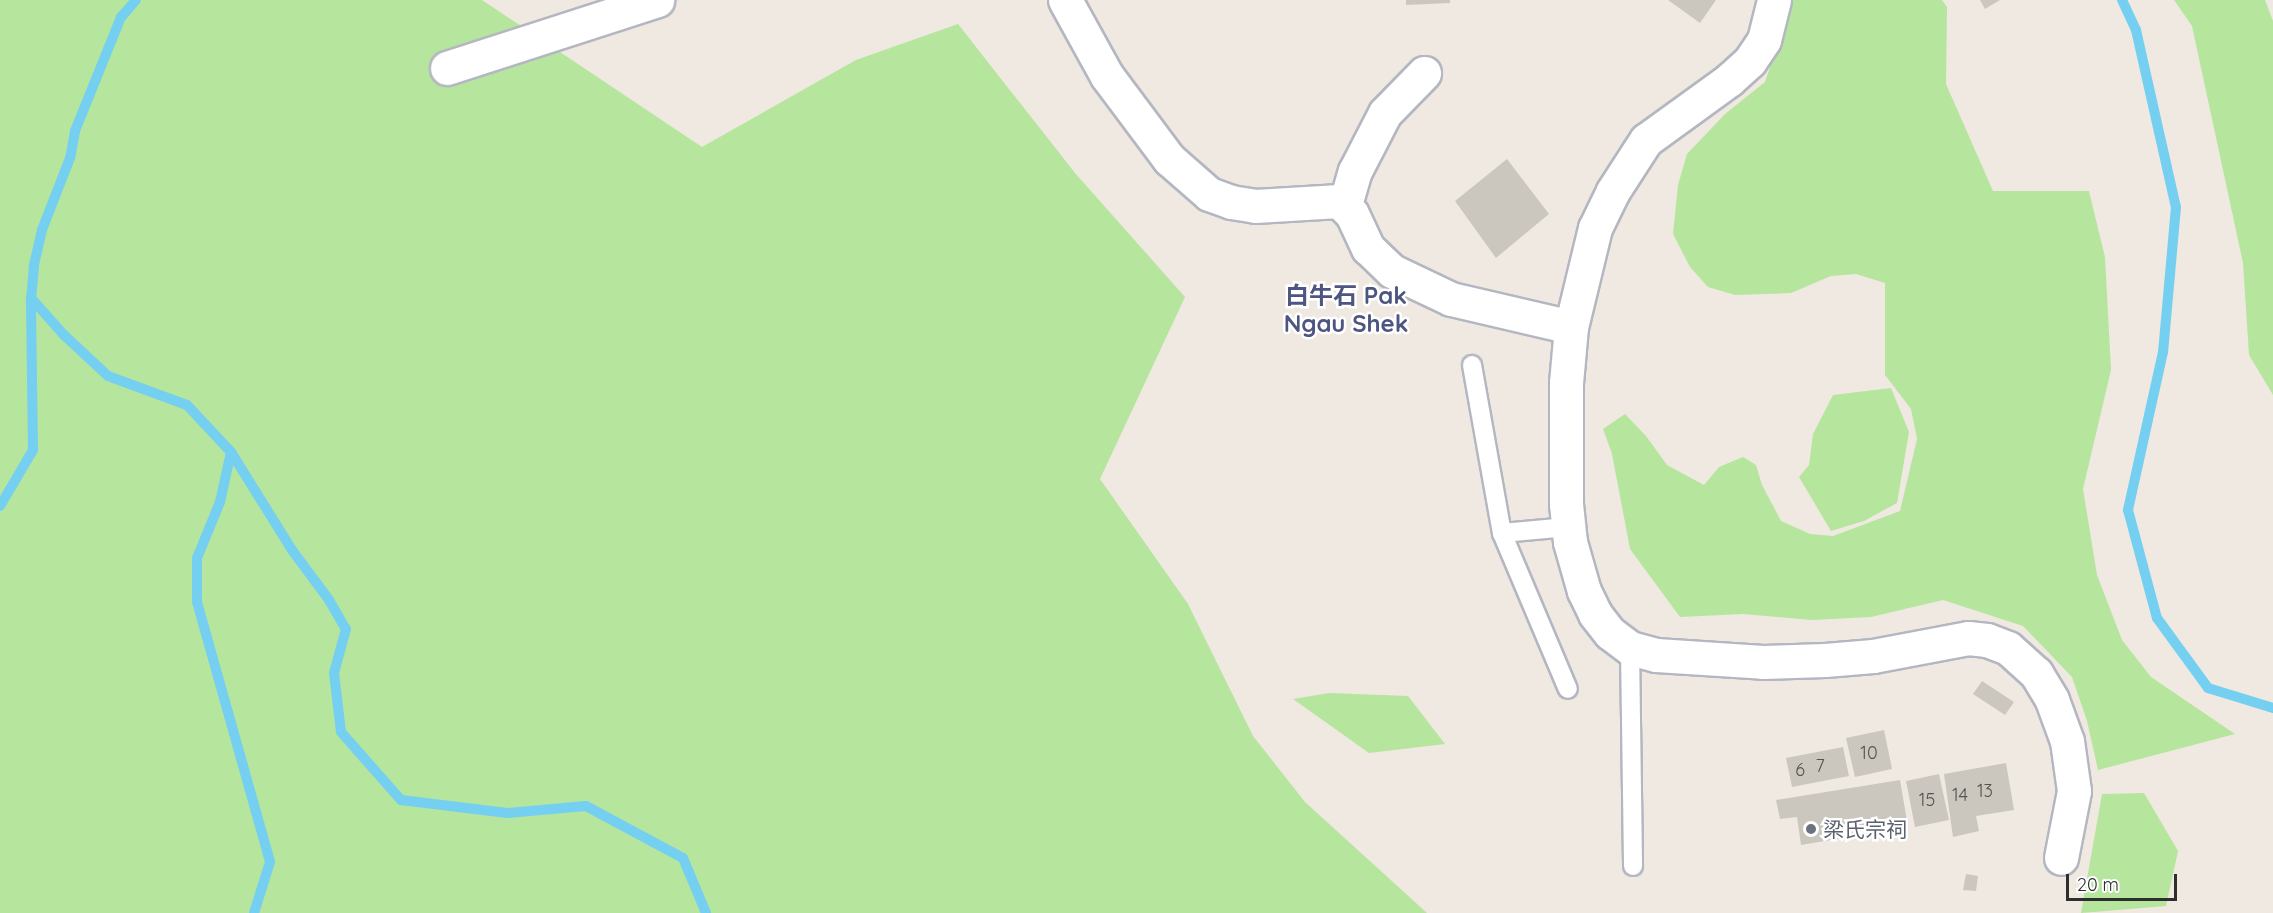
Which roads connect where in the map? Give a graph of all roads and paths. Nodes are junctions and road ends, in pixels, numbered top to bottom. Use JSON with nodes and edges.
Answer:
{"nodes":[{"id":1,"x":657,"y":0,"type":"edge"},
{"id":2,"x":1065,"y":0,"type":"edge"},
{"id":3,"x":1774,"y":0,"type":"edge"},
{"id":4,"x":447,"y":68,"type":"dead end"},
{"id":5,"x":1424,"y":73,"type":"dead end"},
{"id":6,"x":1345,"y":205,"type":"junction"},
{"id":7,"x":1571,"y":327,"type":"junction"},
{"id":8,"x":1472,"y":365,"type":"dead end"},
{"id":9,"x":1568,"y":527,"type":"junction"},
{"id":10,"x":1502,"y":532,"type":"junction"},
{"id":11,"x":1630,"y":648,"type":"junction"},
{"id":12,"x":1568,"y":689,"type":"dead end"},
{"id":13,"x":2061,"y":858,"type":"dead end"},
{"id":14,"x":1633,"y":866,"type":"dead end"}],
"edges":[{"from":1,"to":4,"type":"street"},
{"from":2,"to":6,"type":"street"},
{"from":3,"to":7,"type":"street"},
{"from":5,"to":6,"type":"street"},
{"from":6,"to":7,"type":"street"},
{"from":7,"to":9,"type":"street"},
{"from":8,"to":10,"type":"lane"},
{"from":9,"to":10,"type":"lane"},
{"from":9,"to":11,"type":"street"},
{"from":10,"to":12,"type":"lane"},
{"from":11,"to":13,"type":"street"},
{"from":11,"to":14,"type":"lane"}]}
